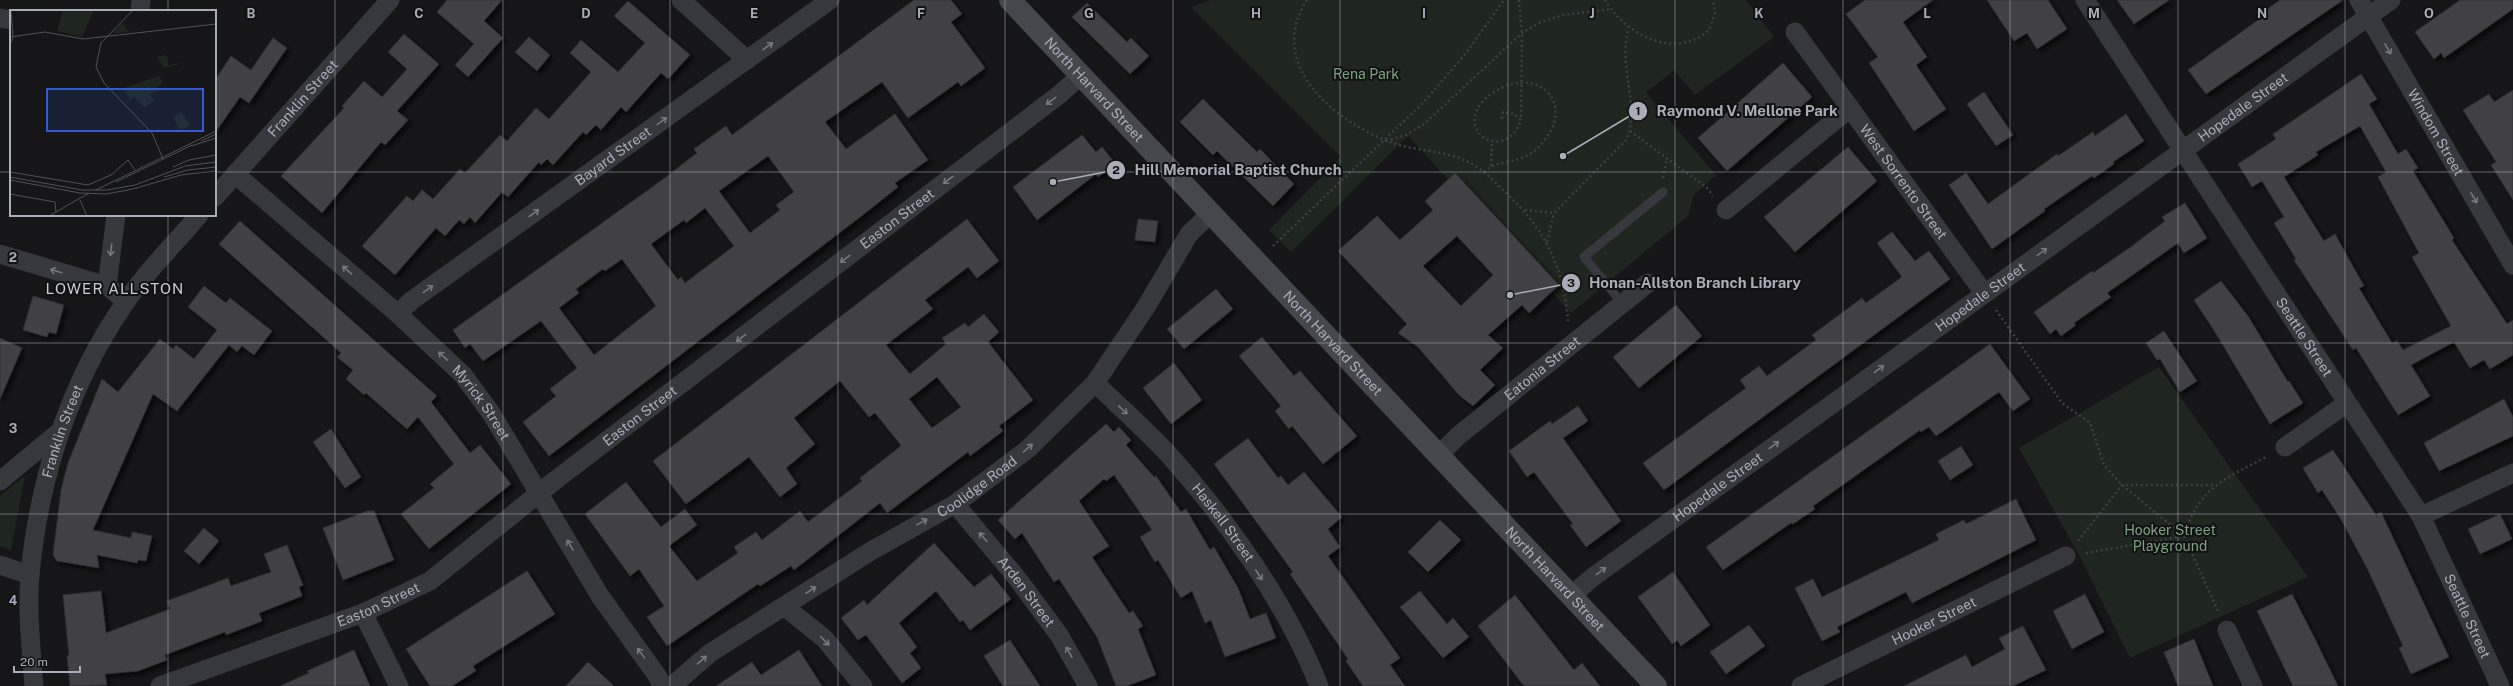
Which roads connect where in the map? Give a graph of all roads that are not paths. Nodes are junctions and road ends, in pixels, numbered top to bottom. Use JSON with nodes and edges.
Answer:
{"nodes":[{"id":1,"x":141,"y":0,"type":"edge"},
{"id":2,"x":390,"y":0,"type":"edge"},
{"id":3,"x":681,"y":0,"type":"edge"},
{"id":4,"x":830,"y":0,"type":"edge"},
{"id":5,"x":1010,"y":0,"type":"edge"},
{"id":6,"x":2085,"y":0,"type":"edge"},
{"id":7,"x":2391,"y":0,"type":"edge"},
{"id":8,"x":2363,"y":8,"type":"edge"},
{"id":9,"x":140,"y":10,"type":"edge"},
{"id":10,"x":0,"y":18,"type":"edge"},
{"id":11,"x":10,"y":20,"type":"edge"},
{"id":12,"x":1795,"y":32,"type":"dead end"},
{"id":13,"x":748,"y":60,"type":"junction"},
{"id":14,"x":1081,"y":76,"type":"junction"},
{"id":15,"x":1850,"y":108,"type":"junction"},
{"id":16,"x":2183,"y":150,"type":"junction"},
{"id":17,"x":235,"y":174,"type":"junction"},
{"id":18,"x":1663,"y":192,"type":"dead end"},
{"id":19,"x":216,"y":196,"type":"edge"},
{"id":20,"x":1726,"y":210,"type":"road end"},
{"id":21,"x":1211,"y":213,"type":"junction"},
{"id":22,"x":116,"y":216,"type":"edge"},
{"id":23,"x":198,"y":216,"type":"edge"},
{"id":24,"x":0,"y":254,"type":"edge"},
{"id":25,"x":2513,"y":265,"type":"edge"},
{"id":26,"x":1648,"y":283,"type":"dead end"},
{"id":27,"x":107,"y":286,"type":"junction"},
{"id":28,"x":1984,"y":293,"type":"junction"},
{"id":29,"x":126,"y":301,"type":"junction"},
{"id":30,"x":1622,"y":303,"type":"junction"},
{"id":31,"x":398,"y":314,"type":"junction"},
{"id":32,"x":1095,"y":383,"type":"junction"},
{"id":33,"x":2347,"y":403,"type":"junction"},
{"id":34,"x":59,"y":432,"type":"junction"},
{"id":35,"x":2284,"y":447,"type":"road end"},
{"id":36,"x":1439,"y":455,"type":"junction"},
{"id":37,"x":2513,"y":473,"type":"edge"},
{"id":38,"x":0,"y":481,"type":"edge"},
{"id":39,"x":538,"y":493,"type":"junction"},
{"id":40,"x":955,"y":504,"type":"junction"},
{"id":41,"x":2421,"y":516,"type":"junction"},
{"id":42,"x":2066,"y":556,"type":"road end"},
{"id":43,"x":0,"y":565,"type":"edge"},
{"id":44,"x":30,"y":575,"type":"junction"},
{"id":45,"x":1571,"y":596,"type":"junction"},
{"id":46,"x":785,"y":607,"type":"junction"},
{"id":47,"x":362,"y":612,"type":"junction"},
{"id":48,"x":2227,"y":630,"type":"road end"},
{"id":49,"x":34,"y":686,"type":"edge"},
{"id":50,"x":160,"y":686,"type":"edge"},
{"id":51,"x":399,"y":686,"type":"edge"},
{"id":52,"x":662,"y":686,"type":"edge"},
{"id":53,"x":672,"y":686,"type":"edge"},
{"id":54,"x":863,"y":686,"type":"edge"},
{"id":55,"x":1088,"y":686,"type":"edge"},
{"id":56,"x":1319,"y":686,"type":"edge"},
{"id":57,"x":1656,"y":686,"type":"edge"},
{"id":58,"x":1801,"y":686,"type":"edge"},
{"id":59,"x":2253,"y":686,"type":"edge"},
{"id":60,"x":2500,"y":686,"type":"edge"}],
"edges":[{"from":1,"to":9,"type":"street"},
{"from":2,"to":17,"type":"street","name":"Franklin Street"},
{"from":3,"to":13,"type":"street"},
{"from":13,"to":4,"type":"street","name":"Bayard Street","one_way":true},
{"from":5,"to":14,"type":"main road","name":"North Harvard Street"},
{"from":6,"to":16,"type":"street","name":"Seattle Street"},
{"from":7,"to":8,"type":"street","name":"Hopedale Street"},
{"from":8,"to":16,"type":"street","name":"Hopedale Street"},
{"from":8,"to":25,"type":"street","name":"Windom Street","one_way":true},
{"from":10,"to":11,"type":"street"},
{"from":12,"to":15,"type":"street","name":"West Sorrento Street"},
{"from":31,"to":13,"type":"street","name":"Bayard Street","one_way":true},
{"from":14,"to":21,"type":"main road","name":"North Harvard Street"},
{"from":14,"to":39,"type":"street","name":"Easton Street","one_way":true},
{"from":15,"to":20,"type":"street"},
{"from":15,"to":28,"type":"street","name":"West Sorrento Street"},
{"from":28,"to":16,"type":"street","name":"Hopedale Street","one_way":true},
{"from":16,"to":33,"type":"street","name":"Seattle Street"},
{"from":17,"to":19,"type":"street","name":"Franklin Street"},
{"from":31,"to":17,"type":"street","name":"Myrick Street","one_way":true},
{"from":18,"to":30,"type":"lane"},
{"from":21,"to":32,"type":"street","name":"Coolidge Road"},
{"from":21,"to":36,"type":"main road","name":"North Harvard Street"},
{"from":22,"to":27,"type":"street","one_way":true},
{"from":23,"to":29,"type":"street","name":"Franklin Street"},
{"from":27,"to":24,"type":"street","one_way":true},
{"from":26,"to":30,"type":"street","name":"Eatonia Street"},
{"from":27,"to":29,"type":"street"},
{"from":45,"to":28,"type":"street","name":"Hopedale Street","one_way":true},
{"from":29,"to":34,"type":"street","name":"Franklin Street"},
{"from":30,"to":36,"type":"street","name":"Eatonia Street"},
{"from":39,"to":31,"type":"street","name":"Myrick Street","one_way":true},
{"from":40,"to":32,"type":"street","name":"Coolidge Road","one_way":true},
{"from":32,"to":56,"type":"street","name":"Haskell Street","one_way":true},
{"from":33,"to":35,"type":"street"},
{"from":33,"to":41,"type":"street","name":"Seattle Street"},
{"from":34,"to":38,"type":"street"},
{"from":34,"to":44,"type":"street","name":"Franklin Street"},
{"from":36,"to":45,"type":"main road","name":"North Harvard Street"},
{"from":37,"to":41,"type":"street"},
{"from":39,"to":47,"type":"street","name":"Easton Street"},
{"from":52,"to":39,"type":"street","name":"Myrick Street","one_way":true},
{"from":46,"to":40,"type":"street","name":"Coolidge Road","one_way":true},
{"from":55,"to":40,"type":"street","name":"Arden Street","one_way":true},
{"from":41,"to":60,"type":"street","name":"Seattle Street"},
{"from":42,"to":58,"type":"street","name":"Hooker Street"},
{"from":43,"to":44,"type":"street"},
{"from":44,"to":49,"type":"street","name":"Franklin Street"},
{"from":45,"to":57,"type":"main road","name":"North Harvard Street"},
{"from":53,"to":46,"type":"street","name":"Coolidge Road","one_way":true},
{"from":46,"to":54,"type":"street","one_way":true},
{"from":47,"to":50,"type":"street","name":"Easton Street"},
{"from":47,"to":51,"type":"street"},
{"from":48,"to":59,"type":"street"}]}
